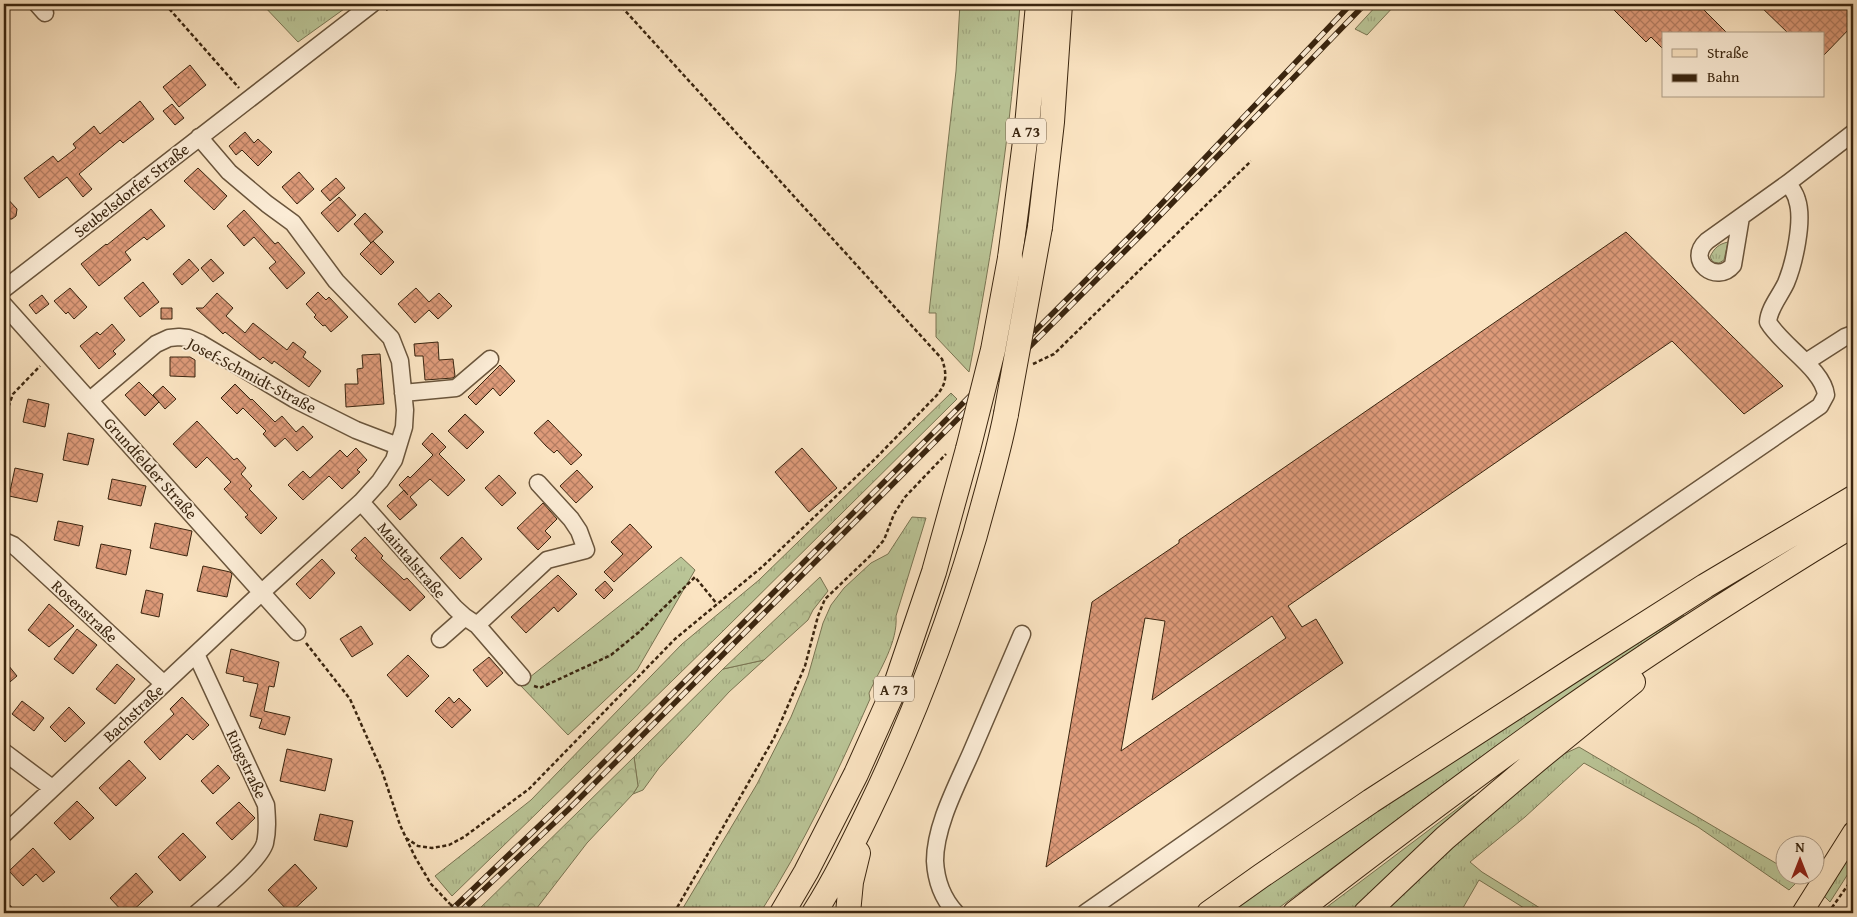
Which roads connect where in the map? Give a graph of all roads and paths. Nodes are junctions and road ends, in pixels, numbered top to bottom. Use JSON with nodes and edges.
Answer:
{"nodes":[{"id":1,"x":165,"y":4,"type":"edge"},
{"id":2,"x":372,"y":4,"type":"edge"},
{"id":3,"x":618,"y":4,"type":"edge"},
{"id":4,"x":1038,"y":4,"type":"edge"},
{"id":5,"x":1060,"y":4,"type":"edge"},
{"id":6,"x":253,"y":94,"type":"junction"},
{"id":7,"x":1853,"y":132,"type":"edge"},
{"id":8,"x":199,"y":137,"type":"junction"},
{"id":9,"x":1788,"y":183,"type":"junction"},
{"id":10,"x":1741,"y":217,"type":"dead end"},
{"id":11,"x":4,"y":289,"type":"edge"},
{"id":12,"x":4,"y":304,"type":"edge"},
{"id":13,"x":1853,"y":334,"type":"edge"},
{"id":14,"x":50,"y":355,"type":"junction"},
{"id":15,"x":490,"y":359,"type":"dead end"},
{"id":16,"x":1806,"y":362,"type":"junction"},
{"id":17,"x":403,"y":393,"type":"junction"},
{"id":18,"x":90,"y":400,"type":"junction"},
{"id":19,"x":4,"y":419,"type":"edge"},
{"id":20,"x":398,"y":446,"type":"junction"},
{"id":21,"x":538,"y":484,"type":"dead end"},
{"id":22,"x":1853,"y":498,"type":"edge"},
{"id":23,"x":361,"y":502,"type":"junction"},
{"id":24,"x":1853,"y":525,"type":"edge"},
{"id":25,"x":4,"y":541,"type":"edge"},
{"id":26,"x":262,"y":592,"type":"junction"},
{"id":27,"x":718,"y":604,"type":"junction"},
{"id":28,"x":1717,"y":610,"type":"junction"},
{"id":29,"x":471,"y":621,"type":"junction"},
{"id":30,"x":297,"y":632,"type":"joint"},
{"id":31,"x":1022,"y":634,"type":"dead end"},
{"id":32,"x":440,"y":639,"type":"dead end"},
{"id":33,"x":196,"y":654,"type":"junction"},
{"id":34,"x":522,"y":677,"type":"joint"},
{"id":35,"x":164,"y":684,"type":"junction"},
{"id":36,"x":4,"y":752,"type":"edge"},
{"id":37,"x":52,"y":788,"type":"junction"},
{"id":38,"x":869,"y":810,"type":"junction"},
{"id":39,"x":1853,"y":832,"type":"edge"},
{"id":40,"x":4,"y":834,"type":"edge"},
{"id":41,"x":406,"y":838,"type":"junction"},
{"id":42,"x":1260,"y":876,"type":"junction"},
{"id":43,"x":1853,"y":878,"type":"edge"},
{"id":44,"x":198,"y":913,"type":"edge"},
{"id":45,"x":460,"y":913,"type":"edge"},
{"id":46,"x":782,"y":913,"type":"edge"},
{"id":47,"x":814,"y":913,"type":"edge"},
{"id":48,"x":848,"y":913,"type":"edge"},
{"id":49,"x":956,"y":913,"type":"edge"},
{"id":50,"x":1085,"y":913,"type":"edge"},
{"id":51,"x":1193,"y":913,"type":"edge"},
{"id":52,"x":1209,"y":913,"type":"edge"},
{"id":53,"x":1295,"y":913,"type":"edge"},
{"id":54,"x":1366,"y":913,"type":"edge"},
{"id":55,"x":1802,"y":913,"type":"edge"},
{"id":56,"x":1828,"y":913,"type":"edge"}],
"edges":[{"from":1,"to":6,"type":"path"},
{"from":2,"to":6,"type":"street","name":"Seubelsdorfer Straße"},
{"from":3,"to":27,"type":"path"},
{"from":4,"to":46,"type":"highway","number":"A 73","bridge":true},
{"from":5,"to":38,"type":"highway","number":"A 73","bridge":true},
{"from":6,"to":8,"type":"street","name":"Seubelsdorfer Straße"},
{"from":7,"to":9,"type":"street"},
{"from":8,"to":11,"type":"street","name":"Seubelsdorfer Straße"},
{"from":8,"to":17,"type":"street","name":"Bachstraße"},
{"from":9,"to":10,"type":"street"},
{"from":9,"to":16,"type":"street"},
{"from":12,"to":14,"type":"street","name":"Grundfelder Straße"},
{"from":13,"to":16,"type":"street"},
{"from":14,"to":18,"type":"street","name":"Grundfelder Straße"},
{"from":14,"to":19,"type":"path"},
{"from":15,"to":17,"type":"street"},
{"from":16,"to":50,"type":"street"},
{"from":17,"to":20,"type":"street","name":"Bachstraße"},
{"from":18,"to":20,"type":"street","name":"Josef-Schmidt-Straße"},
{"from":18,"to":26,"type":"street","name":"Grundfelder Straße"},
{"from":20,"to":23,"type":"street","name":"Bachstraße"},
{"from":21,"to":29,"type":"street"},
{"from":22,"to":42,"type":"highway"},
{"from":23,"to":26,"type":"street","name":"Bachstraße"},
{"from":23,"to":29,"type":"street","name":"Maintalstraße"},
{"from":24,"to":28,"type":"highway"},
{"from":25,"to":35,"type":"street","name":"Rosenstraße"},
{"from":26,"to":30,"type":"street","name":"Grundfelder Straße"},
{"from":26,"to":33,"type":"street","name":"Bachstraße"},
{"from":27,"to":34,"type":"path"},
{"from":27,"to":41,"type":"path"},
{"from":28,"to":53,"type":"highway"},
{"from":28,"to":54,"type":"highway"},
{"from":29,"to":32,"type":"street"},
{"from":29,"to":34,"type":"street","name":"Maintalstraße"},
{"from":30,"to":41,"type":"path"},
{"from":31,"to":49,"type":"street"},
{"from":33,"to":35,"type":"street","name":"Bachstraße"},
{"from":33,"to":44,"type":"street","name":"Ringstraße"},
{"from":35,"to":37,"type":"street","name":"Bachstraße"},
{"from":36,"to":37,"type":"street"},
{"from":37,"to":40,"type":"street","name":"Bachstraße"},
{"from":38,"to":47,"type":"highway","number":"A 73"},
{"from":38,"to":48,"type":"highway"},
{"from":39,"to":55,"type":"main road"},
{"from":41,"to":45,"type":"path","bridge":true},
{"from":42,"to":51,"type":"highway"},
{"from":42,"to":52,"type":"highway"},
{"from":43,"to":56,"type":"path"}]}
